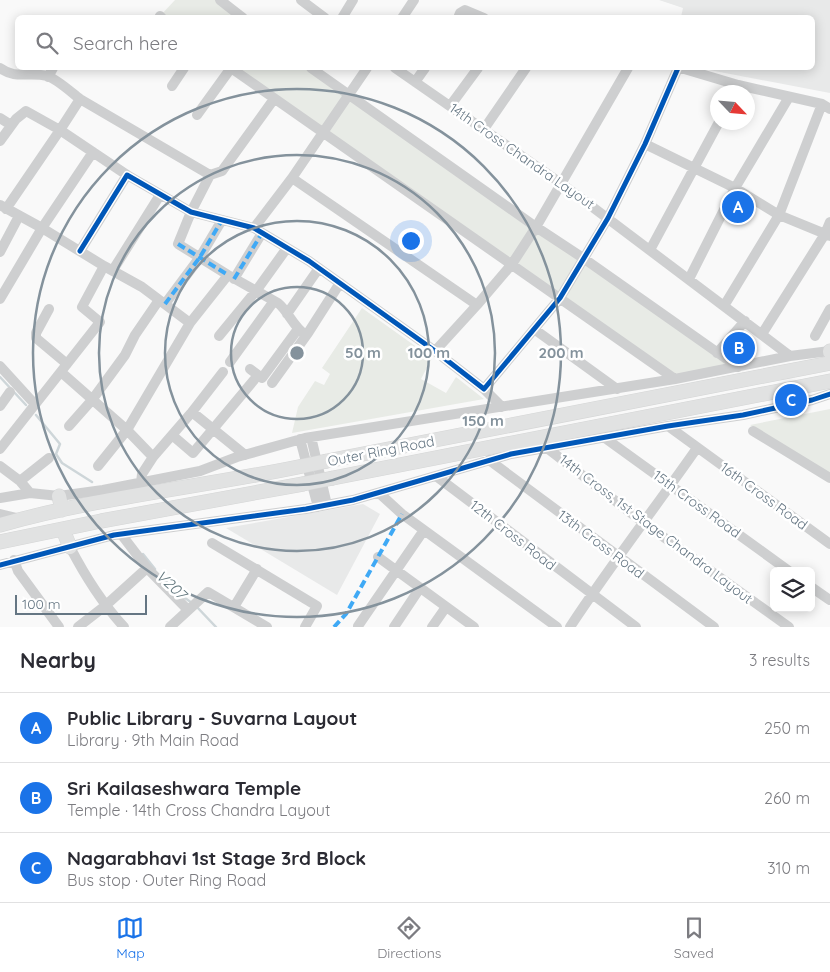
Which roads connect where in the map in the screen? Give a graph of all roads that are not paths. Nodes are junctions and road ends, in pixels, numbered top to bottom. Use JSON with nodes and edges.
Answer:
{"nodes":[{"id":1,"x":220,"y":0,"type":"edge"},
{"id":2,"x":301,"y":0,"type":"edge"},
{"id":3,"x":354,"y":0,"type":"edge"},
{"id":4,"x":414,"y":0,"type":"edge"},
{"id":5,"x":471,"y":0,"type":"edge"},
{"id":6,"x":461,"y":14,"type":"edge"},
{"id":7,"x":240,"y":15,"type":"edge"},
{"id":8,"x":321,"y":15,"type":"edge"},
{"id":9,"x":344,"y":15,"type":"edge"},
{"id":10,"x":404,"y":15,"type":"edge"},
{"id":11,"x":0,"y":68,"type":"edge"},
{"id":12,"x":183,"y":70,"type":"edge"},
{"id":13,"x":230,"y":70,"type":"edge"},
{"id":14,"x":234,"y":70,"type":"edge"},
{"id":15,"x":314,"y":70,"type":"edge"},
{"id":16,"x":366,"y":70,"type":"edge"},
{"id":17,"x":398,"y":70,"type":"edge"},
{"id":18,"x":424,"y":70,"type":"edge"},
{"id":19,"x":477,"y":70,"type":"edge"},
{"id":20,"x":525,"y":70,"type":"edge"},
{"id":21,"x":627,"y":70,"type":"edge"},
{"id":22,"x":678,"y":70,"type":"edge"},
{"id":23,"x":684,"y":70,"type":"edge"},
{"id":24,"x":51,"y":72,"type":"edge"},
{"id":25,"x":415,"y":82,"type":"junction"},
{"id":26,"x":725,"y":85,"type":"edge"},
{"id":27,"x":172,"y":86,"type":"dead end"},
{"id":28,"x":755,"y":92,"type":"edge"},
{"id":29,"x":348,"y":94,"type":"junction"},
{"id":30,"x":789,"y":96,"type":"junction"},
{"id":31,"x":80,"y":99,"type":"junction"},
{"id":32,"x":274,"y":99,"type":"junction"},
{"id":33,"x":450,"y":106,"type":"junction"},
{"id":34,"x":826,"y":107,"type":"edge"},
{"id":35,"x":197,"y":115,"type":"dead end"},
{"id":36,"x":0,"y":118,"type":"edge"},
{"id":37,"x":11,"y":126,"type":"junction"},
{"id":38,"x":484,"y":129,"type":"junction"},
{"id":39,"x":60,"y":130,"type":"junction"},
{"id":40,"x":715,"y":130,"type":"edge"},
{"id":41,"x":322,"y":132,"type":"junction"},
{"id":42,"x":0,"y":141,"type":"edge"},
{"id":43,"x":645,"y":144,"type":"junction"},
{"id":44,"x":93,"y":152,"type":"junction"},
{"id":45,"x":696,"y":168,"type":"junction"},
{"id":46,"x":127,"y":175,"type":"junction"},
{"id":47,"x":210,"y":175,"type":"junction"},
{"id":48,"x":292,"y":178,"type":"junction"},
{"id":49,"x":562,"y":184,"type":"junction"},
{"id":50,"x":735,"y":188,"type":"junction"},
{"id":51,"x":160,"y":195,"type":"junction"},
{"id":52,"x":3,"y":207,"type":"edge"},
{"id":53,"x":191,"y":212,"type":"junction"},
{"id":54,"x":779,"y":215,"type":"junction"},
{"id":55,"x":19,"y":216,"type":"junction"},
{"id":56,"x":608,"y":218,"type":"junction"},
{"id":57,"x":222,"y":220,"type":"junction"},
{"id":58,"x":830,"y":222,"type":"edge"},
{"id":59,"x":536,"y":227,"type":"junction"},
{"id":60,"x":42,"y":228,"type":"junction"},
{"id":61,"x":258,"y":231,"type":"junction"},
{"id":62,"x":827,"y":235,"type":"edge"},
{"id":63,"x":287,"y":248,"type":"junction"},
{"id":64,"x":650,"y":250,"type":"junction"},
{"id":65,"x":80,"y":251,"type":"junction"},
{"id":66,"x":0,"y":252,"type":"edge"},
{"id":67,"x":200,"y":257,"type":"junction"},
{"id":68,"x":583,"y":258,"type":"junction"},
{"id":69,"x":512,"y":264,"type":"junction"},
{"id":70,"x":109,"y":268,"type":"junction"},
{"id":71,"x":319,"y":268,"type":"junction"},
{"id":72,"x":231,"y":277,"type":"junction"},
{"id":73,"x":689,"y":279,"type":"junction"},
{"id":74,"x":340,"y":283,"type":"junction"},
{"id":75,"x":256,"y":291,"type":"junction"},
{"id":76,"x":560,"y":298,"type":"junction"},
{"id":77,"x":0,"y":299,"type":"edge"},
{"id":78,"x":274,"y":301,"type":"junction"},
{"id":79,"x":162,"y":302,"type":"junction"},
{"id":80,"x":477,"y":305,"type":"junction"},
{"id":81,"x":724,"y":306,"type":"junction"},
{"id":82,"x":49,"y":309,"type":"dead end"},
{"id":83,"x":830,"y":309,"type":"edge"},
{"id":84,"x":287,"y":314,"type":"junction"},
{"id":85,"x":745,"y":321,"type":"junction"},
{"id":86,"x":190,"y":323,"type":"junction"},
{"id":87,"x":534,"y":329,"type":"junction"},
{"id":88,"x":302,"y":332,"type":"junction"},
{"id":89,"x":762,"y":334,"type":"junction"},
{"id":90,"x":219,"y":336,"type":"dead end"},
{"id":91,"x":815,"y":336,"type":"dead end"},
{"id":92,"x":435,"y":351,"type":"junction"},
{"id":93,"x":830,"y":351,"type":"edge"},
{"id":94,"x":717,"y":352,"type":"junction"},
{"id":95,"x":790,"y":356,"type":"junction"},
{"id":96,"x":230,"y":362,"type":"dead end"},
{"id":97,"x":830,"y":363,"type":"edge"},
{"id":98,"x":0,"y":366,"type":"edge"},
{"id":99,"x":738,"y":367,"type":"junction"},
{"id":100,"x":64,"y":368,"type":"junction"},
{"id":101,"x":250,"y":369,"type":"dead end"},
{"id":102,"x":223,"y":372,"type":"dead end"},
{"id":103,"x":675,"y":379,"type":"junction"},
{"id":104,"x":254,"y":380,"type":"dead end"},
{"id":105,"x":830,"y":382,"type":"edge"},
{"id":106,"x":272,"y":383,"type":"dead end"},
{"id":107,"x":484,"y":389,"type":"junction"},
{"id":108,"x":616,"y":389,"type":"junction"},
{"id":109,"x":10,"y":392,"type":"dead end"},
{"id":110,"x":830,"y":394,"type":"edge"},
{"id":111,"x":31,"y":400,"type":"dead end"},
{"id":112,"x":92,"y":400,"type":"junction"},
{"id":113,"x":0,"y":406,"type":"edge"},
{"id":114,"x":502,"y":406,"type":"junction"},
{"id":115,"x":192,"y":412,"type":"junction"},
{"id":116,"x":69,"y":426,"type":"dead end"},
{"id":117,"x":668,"y":426,"type":"junction"},
{"id":118,"x":213,"y":428,"type":"junction"},
{"id":119,"x":127,"y":430,"type":"junction"},
{"id":120,"x":753,"y":431,"type":"dead end"},
{"id":121,"x":172,"y":435,"type":"junction"},
{"id":122,"x":312,"y":437,"type":"junction"},
{"id":123,"x":605,"y":438,"type":"junction"},
{"id":124,"x":300,"y":439,"type":"junction"},
{"id":125,"x":547,"y":448,"type":"junction"},
{"id":126,"x":698,"y":448,"type":"junction"},
{"id":127,"x":0,"y":450,"type":"edge"},
{"id":128,"x":245,"y":455,"type":"junction"},
{"id":129,"x":154,"y":457,"type":"junction"},
{"id":130,"x":49,"y":458,"type":"dead end"},
{"id":131,"x":488,"y":460,"type":"junction"},
{"id":132,"x":0,"y":466,"type":"edge"},
{"id":133,"x":98,"y":466,"type":"dead end"},
{"id":134,"x":436,"y":476,"type":"junction"},
{"id":135,"x":830,"y":478,"type":"edge"},
{"id":136,"x":20,"y":481,"type":"junction"},
{"id":137,"x":141,"y":482,"type":"junction"},
{"id":138,"x":671,"y":486,"type":"junction"},
{"id":139,"x":30,"y":493,"type":"junction"},
{"id":140,"x":379,"y":493,"type":"junction"},
{"id":141,"x":0,"y":498,"type":"edge"},
{"id":142,"x":60,"y":503,"type":"junction"},
{"id":143,"x":322,"y":506,"type":"junction"},
{"id":144,"x":0,"y":514,"type":"edge"},
{"id":145,"x":21,"y":519,"type":"junction"},
{"id":146,"x":644,"y":523,"type":"junction"},
{"id":147,"x":0,"y":525,"type":"edge"},
{"id":148,"x":63,"y":530,"type":"junction"},
{"id":149,"x":424,"y":530,"type":"junction"},
{"id":150,"x":124,"y":534,"type":"junction"},
{"id":151,"x":0,"y":542,"type":"edge"},
{"id":152,"x":212,"y":543,"type":"dead end"},
{"id":153,"x":830,"y":544,"type":"edge"},
{"id":154,"x":70,"y":547,"type":"junction"},
{"id":155,"x":378,"y":557,"type":"dead end"},
{"id":156,"x":617,"y":557,"type":"junction"},
{"id":157,"x":14,"y":560,"type":"junction"},
{"id":158,"x":0,"y":565,"type":"edge"},
{"id":159,"x":783,"y":567,"type":"edge"},
{"id":160,"x":147,"y":568,"type":"junction"},
{"id":161,"x":257,"y":569,"type":"junction"},
{"id":162,"x":396,"y":570,"type":"junction"},
{"id":163,"x":420,"y":588,"type":"junction"},
{"id":164,"x":815,"y":590,"type":"edge"},
{"id":165,"x":591,"y":595,"type":"junction"},
{"id":166,"x":830,"y":600,"type":"edge"},
{"id":167,"x":105,"y":606,"type":"junction"},
{"id":168,"x":192,"y":607,"type":"junction"},
{"id":169,"x":234,"y":607,"type":"junction"},
{"id":170,"x":446,"y":607,"type":"junction"},
{"id":171,"x":358,"y":626,"type":"edge"},
{"id":172,"x":59,"y":627,"type":"edge"},
{"id":173,"x":78,"y":627,"type":"edge"},
{"id":174,"x":124,"y":627,"type":"edge"},
{"id":175,"x":170,"y":627,"type":"edge"},
{"id":176,"x":267,"y":627,"type":"edge"},
{"id":177,"x":306,"y":627,"type":"edge"},
{"id":178,"x":394,"y":627,"type":"edge"},
{"id":179,"x":432,"y":627,"type":"edge"},
{"id":180,"x":474,"y":627,"type":"edge"},
{"id":181,"x":557,"y":627,"type":"edge"},
{"id":182,"x":570,"y":627,"type":"edge"},
{"id":183,"x":636,"y":627,"type":"edge"},
{"id":184,"x":714,"y":627,"type":"edge"},
{"id":185,"x":789,"y":627,"type":"edge"}],
"edges":[{"from":1,"to":7,"type":"street"},
{"from":2,"to":8,"type":"street"},
{"from":3,"to":9,"type":"street"},
{"from":4,"to":10,"type":"street"},
{"from":5,"to":6,"type":"street"},
{"from":11,"to":24,"type":"street"},
{"from":12,"to":27,"type":"street"},
{"from":13,"to":35,"type":"street"},
{"from":14,"to":32,"type":"street"},
{"from":15,"to":29,"type":"street"},
{"from":16,"to":29,"type":"street"},
{"from":17,"to":25,"type":"street","name":"14th Cross Chandra Layout"},
{"from":18,"to":25,"type":"street"},
{"from":19,"to":33,"type":"street"},
{"from":20,"to":38,"type":"street"},
{"from":21,"to":49,"type":"street"},
{"from":22,"to":43,"type":"street"},
{"from":23,"to":26,"type":"street"},
{"from":24,"to":31,"type":"street"},
{"from":25,"to":33,"type":"street","name":"14th Cross Chandra Layout"},
{"from":28,"to":30,"type":"street"},
{"from":29,"to":41,"type":"street"},
{"from":29,"to":59,"type":"street"},
{"from":30,"to":34,"type":"street"},
{"from":30,"to":50,"type":"street"},
{"from":31,"to":39,"type":"street"},
{"from":31,"to":47,"type":"street"},
{"from":32,"to":41,"type":"street"},
{"from":32,"to":47,"type":"street"},
{"from":33,"to":38,"type":"street","name":"14th Cross Chandra Layout"},
{"from":34,"to":54,"type":"street"},
{"from":36,"to":37,"type":"street"},
{"from":37,"to":39,"type":"street"},
{"from":37,"to":42,"type":"street"},
{"from":38,"to":49,"type":"street","name":"14th Cross Chandra Layout"},
{"from":39,"to":44,"type":"street"},
{"from":39,"to":52,"type":"street"},
{"from":40,"to":45,"type":"street"},
{"from":41,"to":48,"type":"street"},
{"from":41,"to":69,"type":"street"},
{"from":43,"to":45,"type":"street"},
{"from":43,"to":56,"type":"street"},
{"from":44,"to":46,"type":"street"},
{"from":44,"to":60,"type":"street"},
{"from":45,"to":50,"type":"street"},
{"from":45,"to":64,"type":"street"},
{"from":46,"to":51,"type":"street"},
{"from":46,"to":65,"type":"street"},
{"from":47,"to":53,"type":"street"},
{"from":48,"to":61,"type":"street"},
{"from":48,"to":80,"type":"street"},
{"from":49,"to":56,"type":"street","name":"14th Cross Chandra Layout"},
{"from":49,"to":59,"type":"street"},
{"from":50,"to":54,"type":"street"},
{"from":50,"to":73,"type":"street"},
{"from":51,"to":53,"type":"street"},
{"from":51,"to":70,"type":"street"},
{"from":52,"to":55,"type":"street"},
{"from":53,"to":57,"type":"street"},
{"from":53,"to":67,"type":"street"},
{"from":54,"to":62,"type":"street"},
{"from":54,"to":81,"type":"street"},
{"from":55,"to":60,"type":"street"},
{"from":55,"to":66,"type":"street"},
{"from":56,"to":64,"type":"street","name":"14th Cross Chandra Layout"},
{"from":56,"to":68,"type":"street"},
{"from":57,"to":61,"type":"street"},
{"from":57,"to":67,"type":"street"},
{"from":58,"to":62,"type":"street"},
{"from":59,"to":68,"type":"street"},
{"from":59,"to":69,"type":"street"},
{"from":60,"to":65,"type":"street"},
{"from":60,"to":77,"type":"street"},
{"from":61,"to":63,"type":"street"},
{"from":61,"to":72,"type":"street"},
{"from":62,"to":89,"type":"street"},
{"from":63,"to":71,"type":"street"},
{"from":63,"to":75,"type":"street"},
{"from":64,"to":73,"type":"street","name":"14th Cross Chandra Layout"},
{"from":65,"to":70,"type":"street"},
{"from":67,"to":72,"type":"street"},
{"from":67,"to":79,"type":"street"},
{"from":68,"to":76,"type":"street"},
{"from":68,"to":94,"type":"street"},
{"from":69,"to":76,"type":"street"},
{"from":69,"to":80,"type":"street"},
{"from":70,"to":79,"type":"street"},
{"from":70,"to":100,"type":"street"},
{"from":71,"to":74,"type":"street"},
{"from":71,"to":84,"type":"street"},
{"from":72,"to":75,"type":"street"},
{"from":72,"to":86,"type":"street"},
{"from":73,"to":81,"type":"street","name":"14th Cross Chandra Layout"},
{"from":74,"to":88,"type":"street"},
{"from":74,"to":92,"type":"street"},
{"from":75,"to":78,"type":"street"},
{"from":75,"to":90,"type":"street"},
{"from":76,"to":87,"type":"street"},
{"from":76,"to":103,"type":"street"},
{"from":78,"to":84,"type":"street"},
{"from":78,"to":96,"type":"street"},
{"from":79,"to":86,"type":"street"},
{"from":79,"to":112,"type":"street"},
{"from":80,"to":92,"type":"street"},
{"from":81,"to":85,"type":"street","name":"14th Cross Chandra Layout"},
{"from":82,"to":100,"type":"street"},
{"from":83,"to":91,"type":"street"},
{"from":84,"to":88,"type":"street"},
{"from":85,"to":89,"type":"street","name":"14th Cross Chandra Layout"},
{"from":85,"to":94,"type":"street"},
{"from":86,"to":119,"type":"street"},
{"from":87,"to":107,"type":"street"},
{"from":87,"to":108,"type":"street"},
{"from":88,"to":101,"type":"street"},
{"from":88,"to":106,"type":"street"},
{"from":89,"to":95,"type":"street","name":"14th Cross Chandra Layout"},
{"from":92,"to":107,"type":"street"},
{"from":93,"to":95,"type":"street"},
{"from":94,"to":99,"type":"street"},
{"from":95,"to":99,"type":"street"},
{"from":97,"to":142,"type":"highway","name":"Outer Ring Road","bridge":true},
{"from":98,"to":111,"type":"street"},
{"from":99,"to":103,"type":"street"},
{"from":100,"to":112,"type":"street"},
{"from":100,"to":127,"type":"street"},
{"from":102,"to":115,"type":"street"},
{"from":103,"to":108,"type":"street"},
{"from":104,"to":118,"type":"street"},
{"from":105,"to":148,"type":"highway","name":"Outer Ring Road","bridge":true},
{"from":107,"to":114,"type":"street"},
{"from":108,"to":114,"type":"street"},
{"from":109,"to":113,"type":"street"},
{"from":110,"to":117,"type":"street"},
{"from":112,"to":116,"type":"street"},
{"from":112,"to":119,"type":"street"},
{"from":114,"to":122,"type":"street"},
{"from":115,"to":118,"type":"street"},
{"from":115,"to":121,"type":"street"},
{"from":117,"to":123,"type":"street"},
{"from":117,"to":126,"type":"street","name":"16th Cross Road"},
{"from":118,"to":121,"type":"street"},
{"from":118,"to":128,"type":"street"},
{"from":119,"to":129,"type":"street"},
{"from":119,"to":133,"type":"street"},
{"from":120,"to":135,"type":"street"},
{"from":121,"to":129,"type":"street"},
{"from":122,"to":124,"type":"street"},
{"from":122,"to":143,"type":"street"},
{"from":123,"to":125,"type":"street"},
{"from":123,"to":138,"type":"street","name":"15th Cross Road"},
{"from":124,"to":128,"type":"street"},
{"from":124,"to":143,"type":"street"},
{"from":125,"to":131,"type":"street"},
{"from":125,"to":146,"type":"street","name":"14th Cross, 1st Stage Chandra Layout"},
{"from":126,"to":138,"type":"street"},
{"from":126,"to":153,"type":"street","name":"16th Cross Road"},
{"from":128,"to":137,"type":"street"},
{"from":129,"to":137,"type":"street"},
{"from":130,"to":136,"type":"street"},
{"from":131,"to":134,"type":"street"},
{"from":131,"to":156,"type":"street","name":"13th Cross Road"},
{"from":132,"to":136,"type":"street"},
{"from":134,"to":140,"type":"street"},
{"from":134,"to":165,"type":"street","name":"12th Cross Road"},
{"from":136,"to":139,"type":"street"},
{"from":137,"to":142,"type":"street"},
{"from":138,"to":146,"type":"street"},
{"from":138,"to":159,"type":"street","name":"15th Cross Road"},
{"from":139,"to":141,"type":"street"},
{"from":139,"to":142,"type":"street"},
{"from":140,"to":143,"type":"street"},
{"from":140,"to":149,"type":"street"},
{"from":142,"to":145,"type":"highway","name":"Outer Ring Road"},
{"from":143,"to":150,"type":"street"},
{"from":144,"to":145,"type":"street"},
{"from":145,"to":147,"type":"highway","name":"Outer Ring Road"},
{"from":146,"to":156,"type":"street"},
{"from":146,"to":185,"type":"street","name":"14th Cross, 1st Stage Chandra Layout"},
{"from":148,"to":151,"type":"highway","name":"Outer Ring Road"},
{"from":148,"to":154,"type":"highway"},
{"from":149,"to":162,"type":"street"},
{"from":149,"to":181,"type":"street"},
{"from":150,"to":154,"type":"street"},
{"from":150,"to":160,"type":"street"},
{"from":152,"to":161,"type":"street"},
{"from":154,"to":157,"type":"street"},
{"from":154,"to":167,"type":"street"},
{"from":155,"to":162,"type":"street"},
{"from":156,"to":165,"type":"street"},
{"from":156,"to":184,"type":"street","name":"13th Cross Road"},
{"from":157,"to":158,"type":"street"},
{"from":157,"to":172,"type":"street"},
{"from":160,"to":167,"type":"street"},
{"from":160,"to":168,"type":"street"},
{"from":161,"to":169,"type":"street"},
{"from":161,"to":177,"type":"street"},
{"from":162,"to":163,"type":"street"},
{"from":162,"to":171,"type":"street"},
{"from":163,"to":170,"type":"street"},
{"from":163,"to":178,"type":"street"},
{"from":164,"to":166,"type":"street"},
{"from":165,"to":182,"type":"street"},
{"from":165,"to":183,"type":"street","name":"12th Cross Road"},
{"from":167,"to":173,"type":"street"},
{"from":167,"to":174,"type":"street"},
{"from":168,"to":169,"type":"street"},
{"from":168,"to":175,"type":"street"},
{"from":169,"to":176,"type":"street"},
{"from":170,"to":179,"type":"street"},
{"from":170,"to":180,"type":"street"}]}
